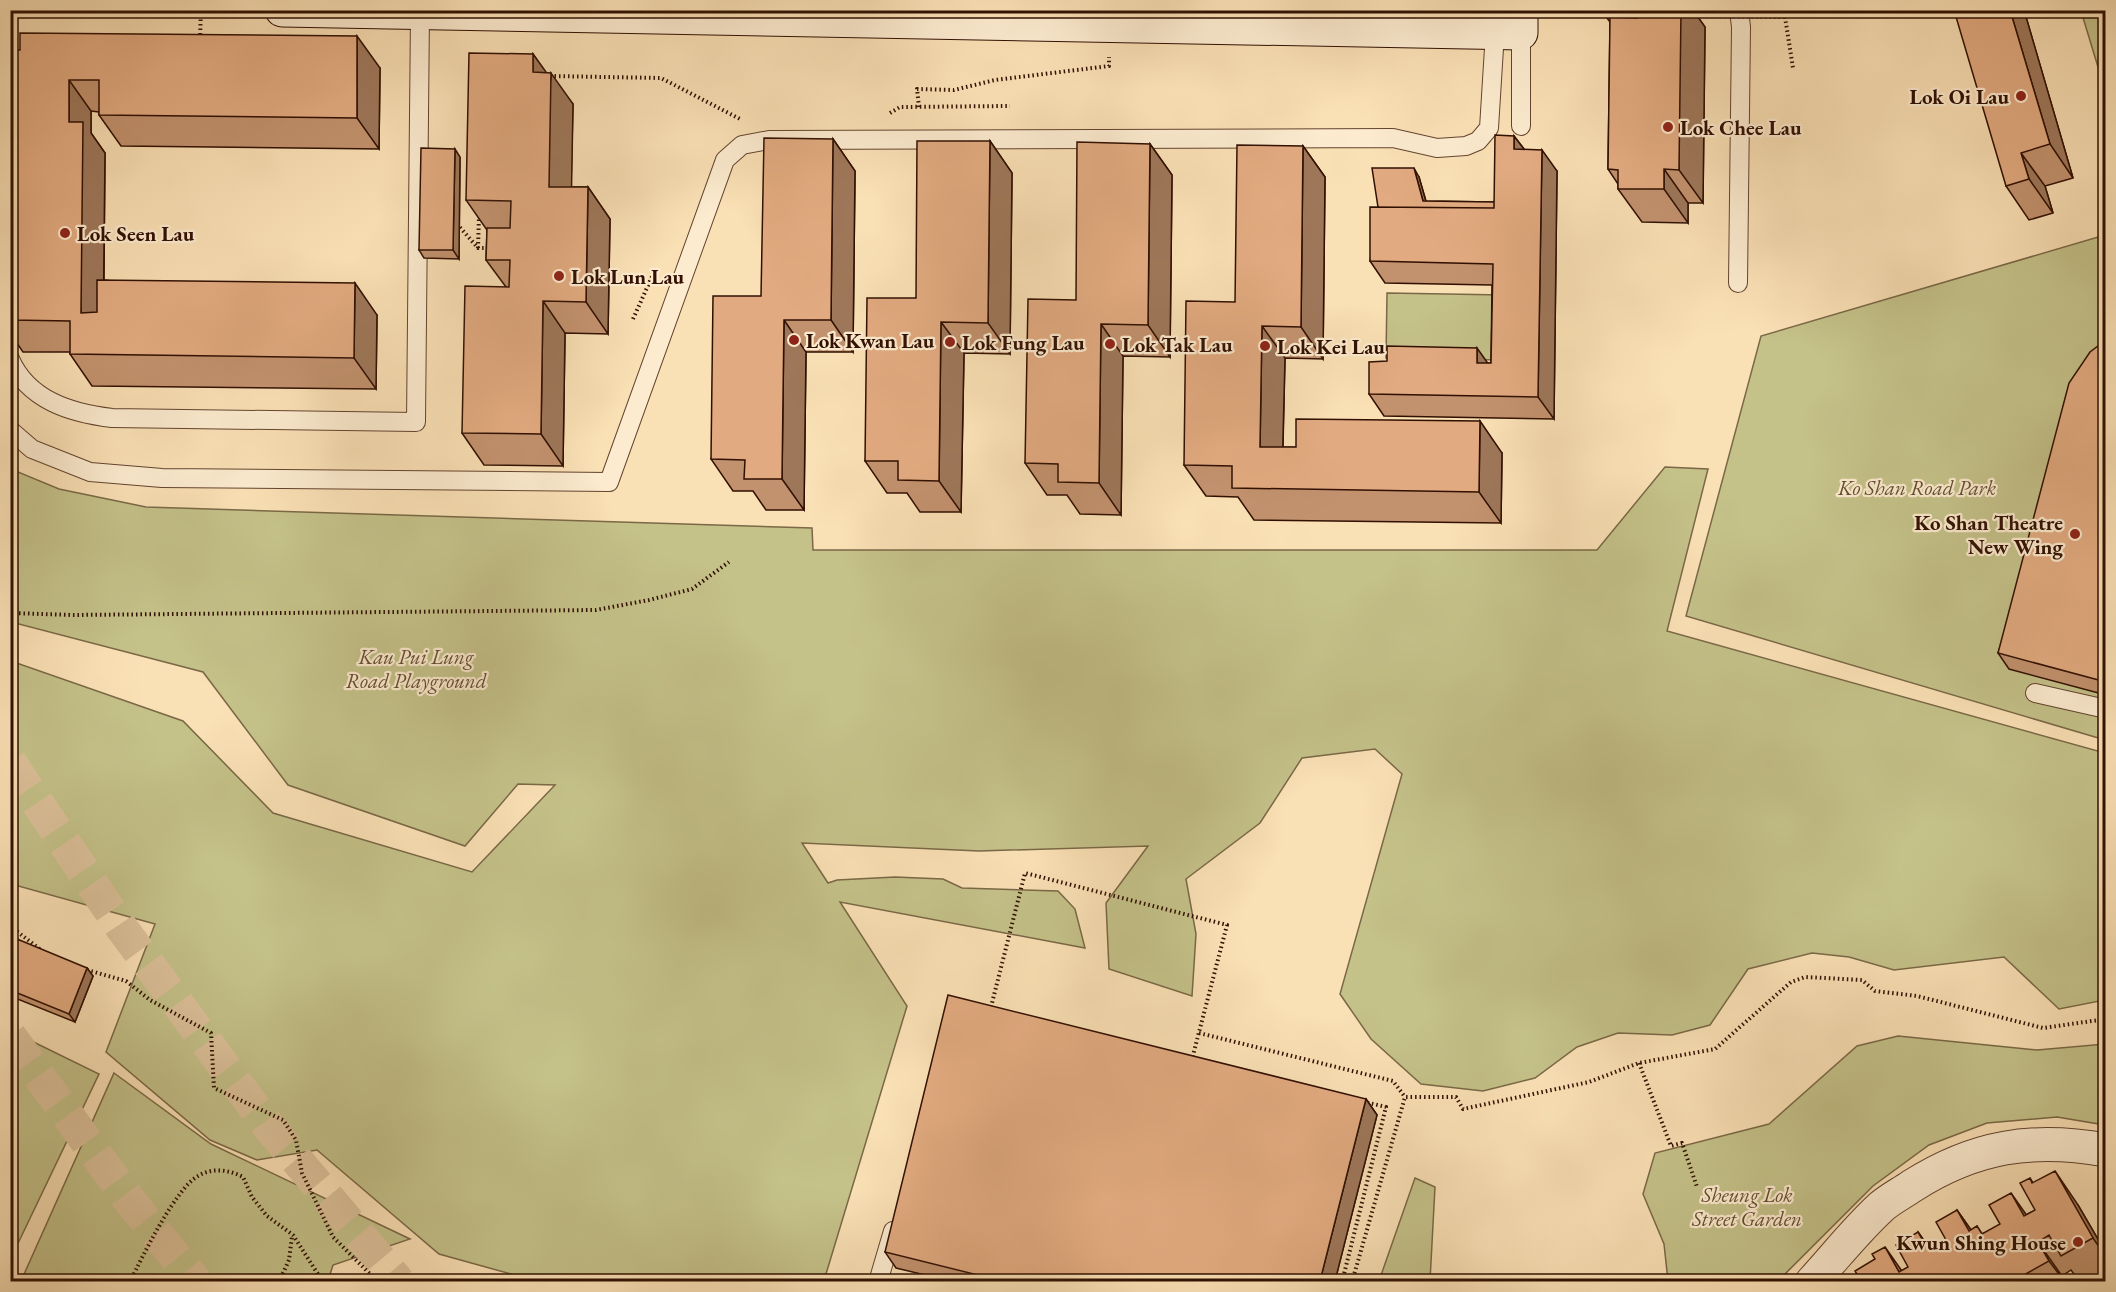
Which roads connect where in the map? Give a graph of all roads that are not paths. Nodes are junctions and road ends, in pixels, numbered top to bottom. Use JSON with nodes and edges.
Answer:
{"nodes":[{"id":1,"x":282,"y":10,"type":"edge"},
{"id":2,"x":1739,"y":10,"type":"edge"},
{"id":3,"x":420,"y":13,"type":"junction"},
{"id":4,"x":1064,"y":18,"type":"edge"},
{"id":5,"x":1522,"y":22,"type":"edge"},
{"id":6,"x":1521,"y":126,"type":"dead end"},
{"id":7,"x":1738,"y":283,"type":"dead end"},
{"id":8,"x":10,"y":359,"type":"edge"},
{"id":9,"x":10,"y":430,"type":"edge"},
{"id":10,"x":2035,"y":693,"type":"edge"},
{"id":11,"x":2106,"y":709,"type":"edge"},
{"id":12,"x":2106,"y":1150,"type":"edge"},
{"id":13,"x":896,"y":1216,"type":"edge"},
{"id":14,"x":878,"y":1281,"type":"edge"},
{"id":15,"x":1812,"y":1281,"type":"edge"}],
"edges":[{"from":1,"to":3,"type":"street"},
{"from":2,"to":7,"type":"lane"},
{"from":3,"to":4,"type":"street"},
{"from":3,"to":8,"type":"lane"},
{"from":4,"to":5,"type":"street"},
{"from":5,"to":6,"type":"lane"},
{"from":5,"to":9,"type":"lane"},
{"from":10,"to":11,"type":"lane"},
{"from":12,"to":15,"type":"street"},
{"from":13,"to":14,"type":"lane"}]}
